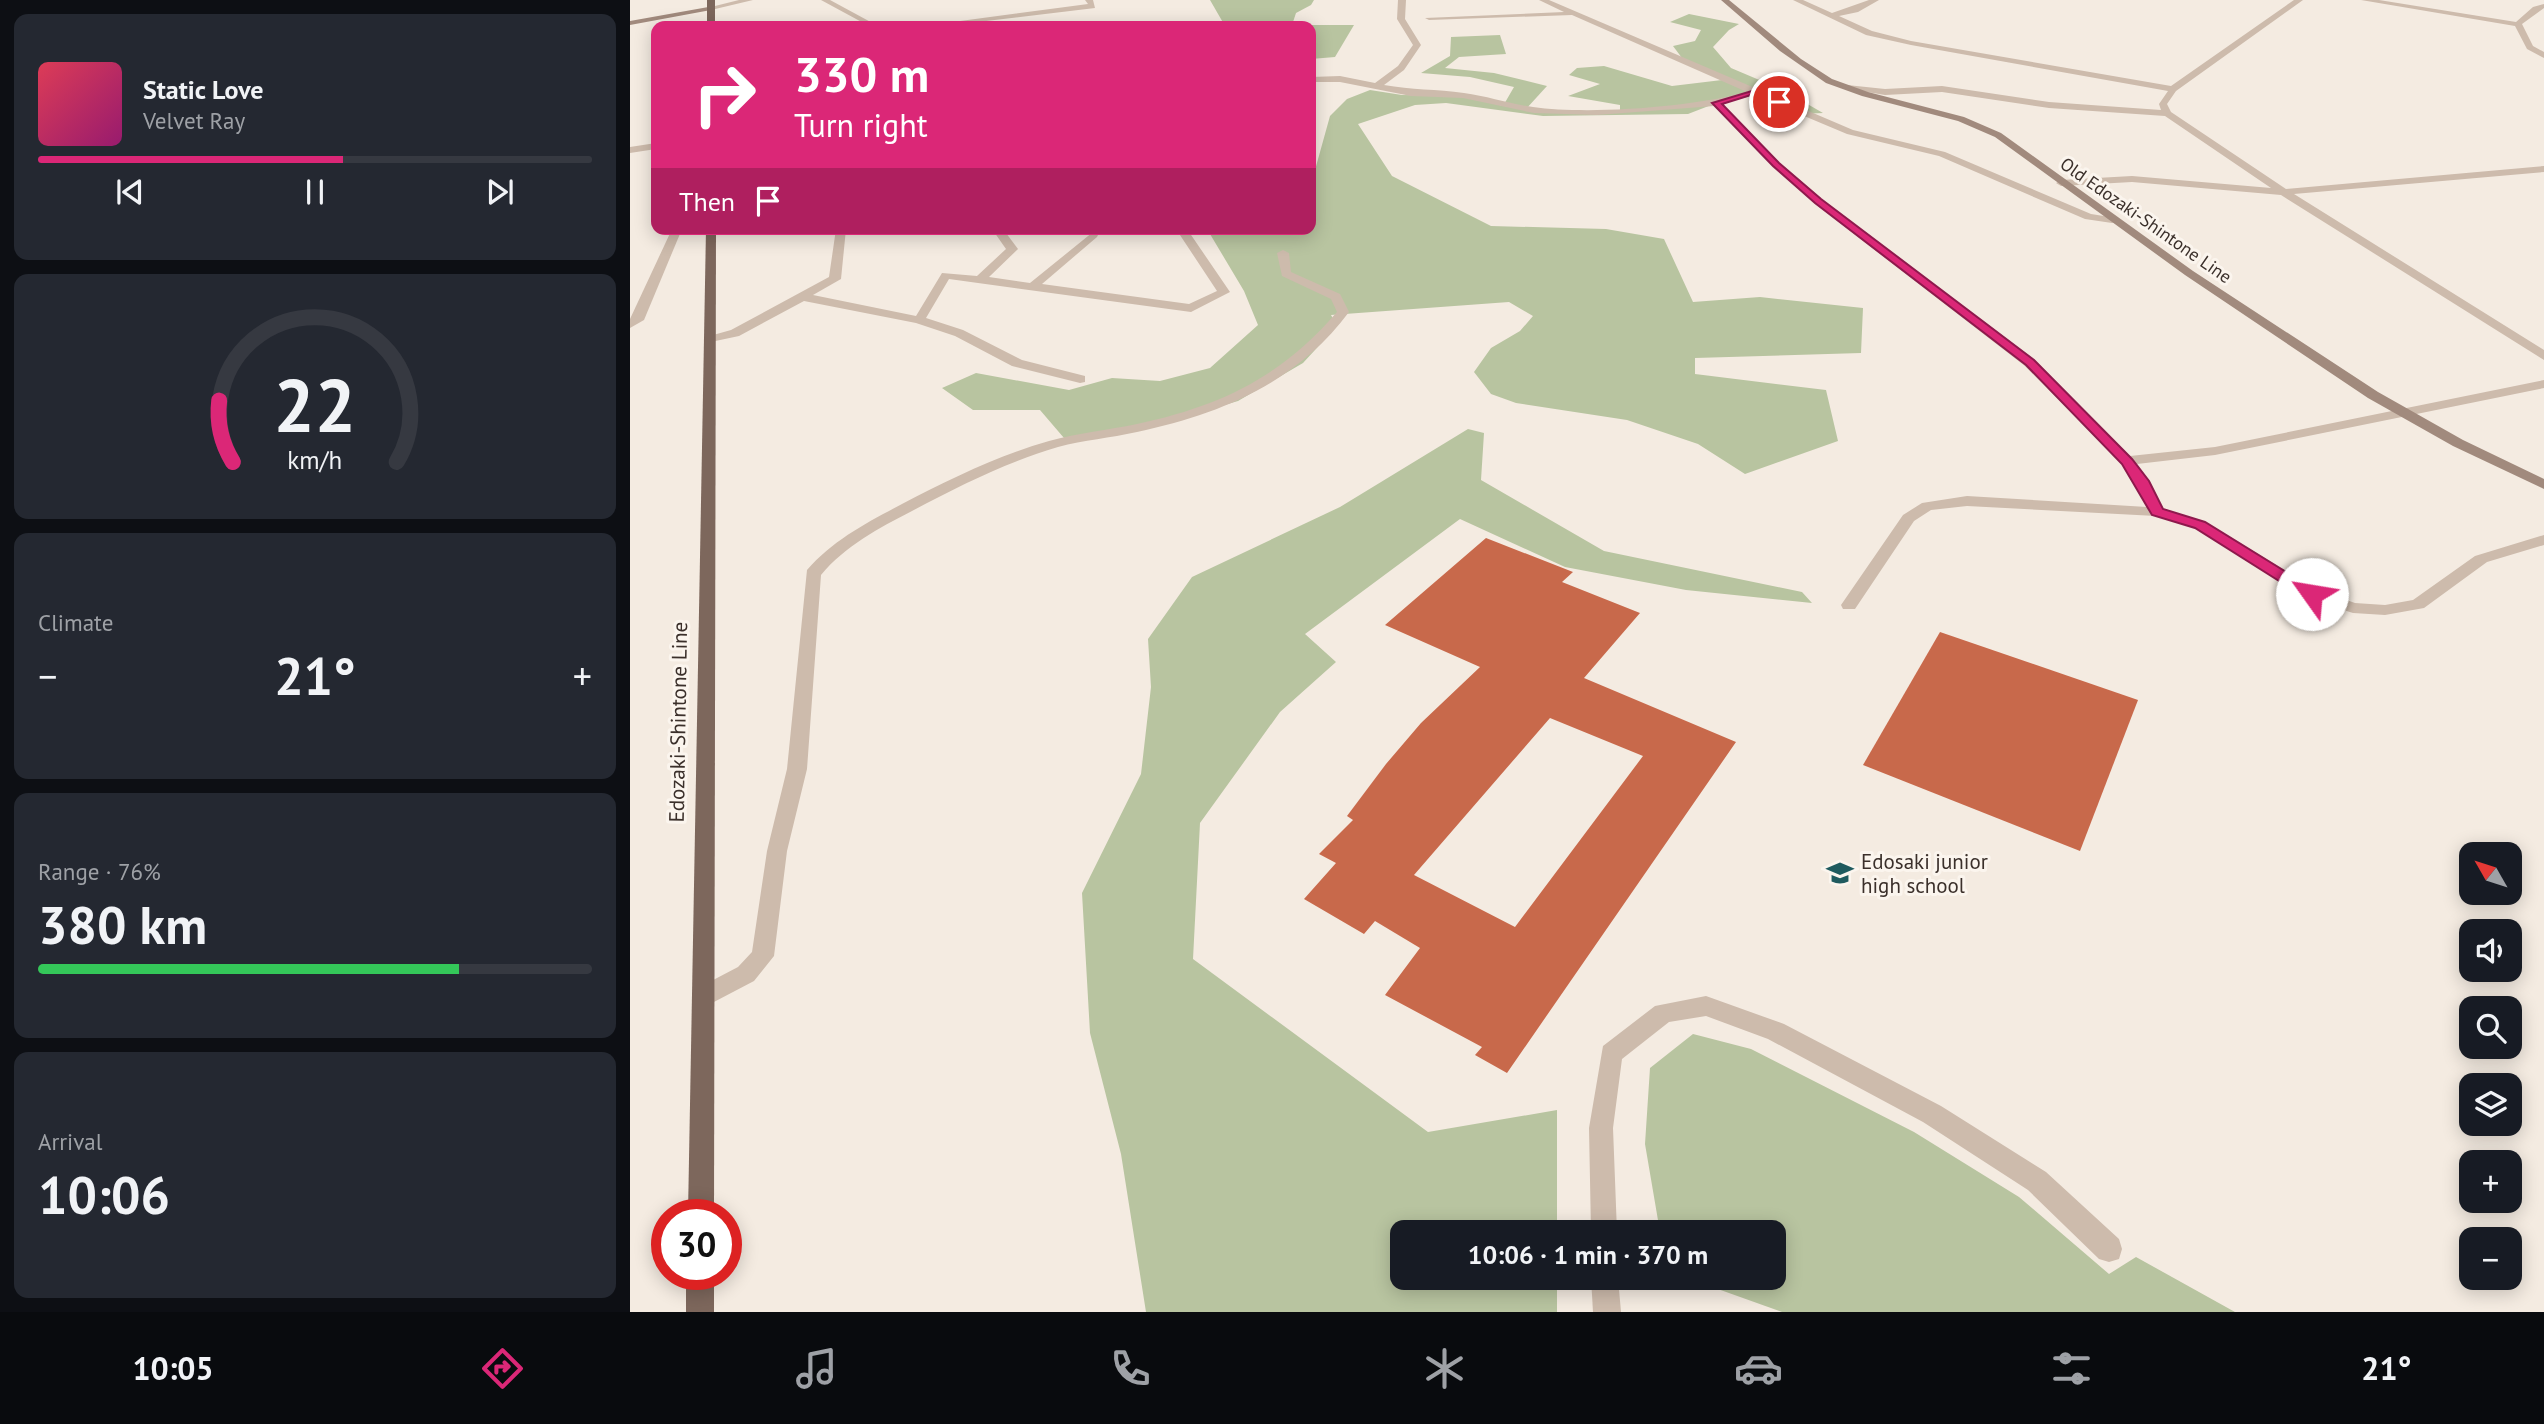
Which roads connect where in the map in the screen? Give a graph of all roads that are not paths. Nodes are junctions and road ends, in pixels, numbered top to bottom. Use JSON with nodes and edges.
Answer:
{"nodes":[{"id":1,"x":748,"y":0,"type":"edge"},
{"id":2,"x":825,"y":0,"type":"edge"},
{"id":3,"x":1089,"y":0,"type":"edge"},
{"id":4,"x":1402,"y":0,"type":"edge"},
{"id":5,"x":1543,"y":0,"type":"edge"},
{"id":6,"x":1725,"y":0,"type":"edge"},
{"id":7,"x":1797,"y":0,"type":"edge"},
{"id":8,"x":1875,"y":0,"type":"edge"},
{"id":9,"x":2299,"y":0,"type":"edge"},
{"id":10,"x":2365,"y":0,"type":"edge"},
{"id":11,"x":711,"y":4,"type":"edge"},
{"id":12,"x":2544,"y":6,"type":"edge"},
{"id":13,"x":1576,"y":13,"type":"junction"},
{"id":14,"x":1831,"y":16,"type":"junction"},
{"id":15,"x":1429,"y":18,"type":"dead end"},
{"id":16,"x":865,"y":21,"type":"edge"},
{"id":17,"x":948,"y":21,"type":"edge"},
{"id":18,"x":630,"y":23,"type":"edge"},
{"id":19,"x":2518,"y":24,"type":"junction"},
{"id":20,"x":2544,"y":56,"type":"edge"},
{"id":21,"x":1316,"y":80,"type":"edge"},
{"id":22,"x":1377,"y":86,"type":"junction"},
{"id":23,"x":1847,"y":88,"type":"junction"},
{"id":24,"x":2173,"y":89,"type":"junction"},
{"id":25,"x":1755,"y":92,"type":"junction"},
{"id":26,"x":1716,"y":103,"type":"junction"},
{"id":27,"x":2166,"y":113,"type":"junction"},
{"id":28,"x":651,"y":147,"type":"edge"},
{"id":29,"x":630,"y":150,"type":"edge"},
{"id":30,"x":2544,"y":169,"type":"edge"},
{"id":31,"x":2061,"y":183,"type":"junction"},
{"id":32,"x":2284,"y":192,"type":"junction"},
{"id":33,"x":2112,"y":220,"type":"junction"},
{"id":34,"x":674,"y":235,"type":"edge"},
{"id":35,"x":710,"y":235,"type":"edge"},
{"id":36,"x":840,"y":235,"type":"edge"},
{"id":37,"x":1002,"y":235,"type":"edge"},
{"id":38,"x":1093,"y":235,"type":"dead end"},
{"id":39,"x":1185,"y":235,"type":"edge"},
{"id":40,"x":1283,"y":253,"type":"dead end"},
{"id":41,"x":979,"y":279,"type":"junction"},
{"id":42,"x":1033,"y":286,"type":"junction"},
{"id":43,"x":803,"y":297,"type":"junction"},
{"id":44,"x":919,"y":320,"type":"junction"},
{"id":45,"x":630,"y":324,"type":"edge"},
{"id":46,"x":710,"y":340,"type":"junction"},
{"id":47,"x":2544,"y":356,"type":"edge"},
{"id":48,"x":1080,"y":379,"type":"dead end"},
{"id":49,"x":2544,"y":384,"type":"edge"},
{"id":50,"x":2403,"y":412,"type":"junction"},
{"id":51,"x":2127,"y":461,"type":"junction"},
{"id":52,"x":2543,"y":484,"type":"edge"},
{"id":53,"x":2157,"y":512,"type":"junction"},
{"id":54,"x":2544,"y":540,"type":"edge"},
{"id":55,"x":1849,"y":605,"type":"dead end"},
{"id":56,"x":704,"y":996,"type":"junction"},
{"id":57,"x":701,"y":1199,"type":"edge"},
{"id":58,"x":1604,"y":1220,"type":"edge"},
{"id":59,"x":2109,"y":1249,"type":"dead end"},
{"id":60,"x":700,"y":1290,"type":"edge"},
{"id":61,"x":1605,"y":1290,"type":"edge"},
{"id":62,"x":700,"y":1312,"type":"edge"},
{"id":63,"x":1606,"y":1312,"type":"edge"}],
"edges":[{"from":1,"to":11,"type":"street"},
{"from":2,"to":16,"type":"street"},
{"from":3,"to":17,"type":"street"},
{"from":4,"to":22,"type":"street"},
{"from":5,"to":13,"type":"street"},
{"from":6,"to":23,"type":"street","name":"Old Edozaki-Shintone Line"},
{"from":7,"to":14,"type":"street"},
{"from":8,"to":14,"type":"street"},
{"from":9,"to":24,"type":"street"},
{"from":10,"to":19,"type":"street"},
{"from":11,"to":18,"type":"street"},
{"from":12,"to":19,"type":"street"},
{"from":13,"to":15,"type":"street"},
{"from":13,"to":25,"type":"street"},
{"from":14,"to":24,"type":"street"},
{"from":19,"to":20,"type":"street"},
{"from":21,"to":22,"type":"street"},
{"from":22,"to":26,"type":"street"},
{"from":23,"to":27,"type":"street"},
{"from":23,"to":31,"type":"street","name":"Old Edozaki-Shintone Line"},
{"from":24,"to":27,"type":"street"},
{"from":25,"to":26,"type":"street"},
{"from":25,"to":33,"type":"street"},
{"from":26,"to":51,"type":"street"},
{"from":27,"to":32,"type":"street"},
{"from":28,"to":29,"type":"street"},
{"from":30,"to":32,"type":"street"},
{"from":31,"to":32,"type":"street"},
{"from":31,"to":33,"type":"street","name":"Old Edozaki-Shintone Line"},
{"from":32,"to":47,"type":"street"},
{"from":33,"to":50,"type":"street","name":"Old Edozaki-Shintone Line"},
{"from":34,"to":45,"type":"street"},
{"from":35,"to":46,"type":"main road","name":"Edozaki-Shintone Line"},
{"from":36,"to":43,"type":"street"},
{"from":37,"to":41,"type":"street"},
{"from":38,"to":42,"type":"street"},
{"from":39,"to":42,"type":"street"},
{"from":40,"to":56,"type":"street"},
{"from":41,"to":42,"type":"street"},
{"from":41,"to":44,"type":"street"},
{"from":43,"to":44,"type":"street"},
{"from":43,"to":46,"type":"street"},
{"from":44,"to":48,"type":"street"},
{"from":46,"to":56,"type":"main road","name":"Edozaki-Shintone Line"},
{"from":49,"to":50,"type":"street"},
{"from":50,"to":51,"type":"street"},
{"from":50,"to":52,"type":"street","name":"Old Edozaki-Shintone Line"},
{"from":51,"to":53,"type":"street"},
{"from":53,"to":54,"type":"street"},
{"from":53,"to":55,"type":"street"},
{"from":56,"to":57,"type":"main road","name":"Edozaki-Shintone Line"},
{"from":58,"to":59,"type":"street"},
{"from":60,"to":62,"type":"main road"},
{"from":61,"to":63,"type":"street"}]}
